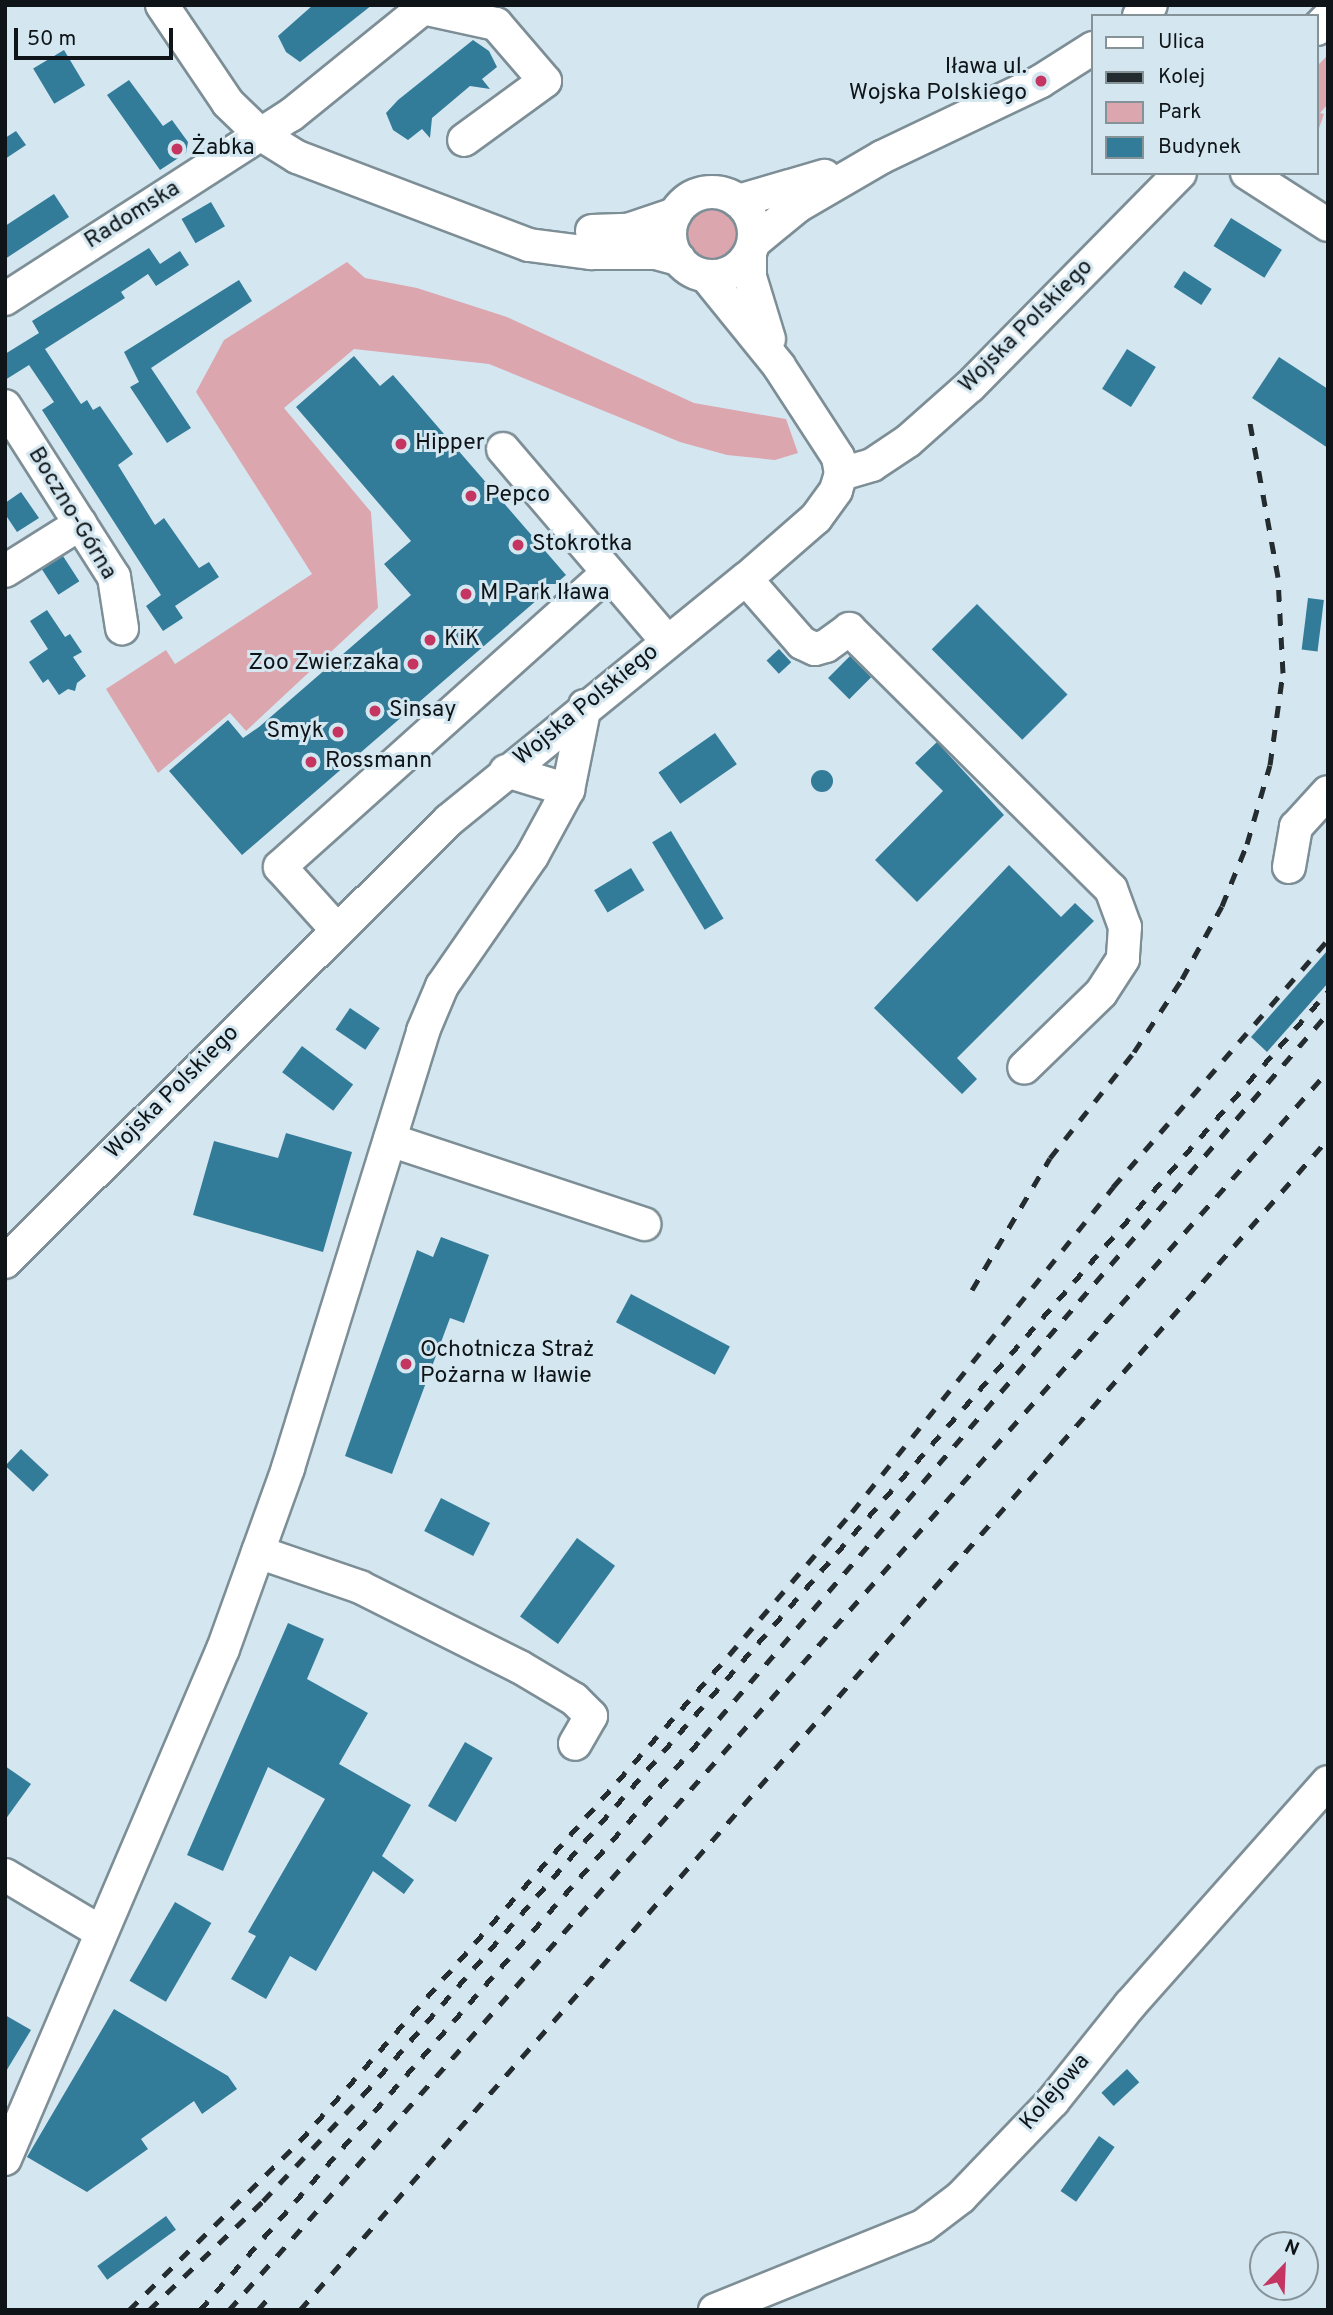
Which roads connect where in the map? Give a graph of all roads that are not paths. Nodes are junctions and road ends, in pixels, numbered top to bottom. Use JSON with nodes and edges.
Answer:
{"nodes":[{"id":1,"x":162,"y":5,"type":"edge"},
{"id":2,"x":423,"y":7,"type":"edge"},
{"id":3,"x":1092,"y":49,"type":"edge"},
{"id":4,"x":260,"y":134,"type":"junction"},
{"id":5,"x":464,"y":141,"type":"dead end"},
{"id":6,"x":882,"y":157,"type":"junction"},
{"id":7,"x":1178,"y":175,"type":"edge"},
{"id":8,"x":1250,"y":175,"type":"edge"},
{"id":9,"x":738,"y":201,"type":"junction"},
{"id":10,"x":675,"y":214,"type":"junction"},
{"id":11,"x":466,"y":221,"type":"junction"},
{"id":12,"x":1328,"y":225,"type":"edge"},
{"id":13,"x":752,"y":248,"type":"junction"},
{"id":14,"x":679,"y":260,"type":"junction"},
{"id":15,"x":706,"y":276,"type":"junction"},
{"id":16,"x":5,"y":299,"type":"edge"},
{"id":17,"x":779,"y":366,"type":"junction"},
{"id":18,"x":5,"y":407,"type":"edge"},
{"id":19,"x":503,"y":449,"type":"dead end"},
{"id":20,"x":841,"y":474,"type":"junction"},
{"id":21,"x":80,"y":524,"type":"junction"},
{"id":22,"x":5,"y":571,"type":"edge"},
{"id":23,"x":608,"y":573,"type":"junction"},
{"id":24,"x":746,"y":579,"type":"junction"},
{"id":25,"x":122,"y":628,"type":"dead end"},
{"id":26,"x":667,"y":641,"type":"junction"},
{"id":27,"x":585,"y":706,"type":"junction"},
{"id":28,"x":506,"y":771,"type":"junction"},
{"id":29,"x":568,"y":790,"type":"junction"},
{"id":30,"x":1328,"y":792,"type":"edge"},
{"id":31,"x":1289,"y":867,"type":"dead end"},
{"id":32,"x":337,"y":930,"type":"junction"},
{"id":33,"x":1024,"y":1068,"type":"dead end"},
{"id":34,"x":390,"y":1140,"type":"junction"},
{"id":35,"x":645,"y":1224,"type":"dead end"},
{"id":36,"x":5,"y":1262,"type":"edge"},
{"id":37,"x":258,"y":1552,"type":"junction"},
{"id":38,"x":575,"y":1744,"type":"dead end"},
{"id":39,"x":1328,"y":1782,"type":"edge"},
{"id":40,"x":5,"y":1875,"type":"edge"},
{"id":41,"x":101,"y":1932,"type":"junction"},
{"id":42,"x":5,"y":2159,"type":"edge"},
{"id":43,"x":715,"y":2310,"type":"edge"}],
"edges":[{"from":1,"to":4,"type":"street"},
{"from":2,"to":4,"type":"street","name":"Radomska"},
{"from":2,"to":5,"type":"street"},
{"from":3,"to":6,"type":"street"},
{"from":4,"to":11,"type":"street"},
{"from":4,"to":16,"type":"street","name":"Radomska"},
{"from":6,"to":9,"type":"street"},
{"from":6,"to":13,"type":"street"},
{"from":7,"to":20,"type":"street","name":"Wojska Polskiego"},
{"from":8,"to":12,"type":"street"},
{"from":9,"to":10,"type":"street"},
{"from":9,"to":13,"type":"street"},
{"from":10,"to":11,"type":"street"},
{"from":10,"to":14,"type":"street"},
{"from":11,"to":14,"type":"street"},
{"from":13,"to":15,"type":"street"},
{"from":13,"to":17,"type":"street"},
{"from":14,"to":15,"type":"street"},
{"from":15,"to":17,"type":"street"},
{"from":17,"to":20,"type":"street"},
{"from":18,"to":21,"type":"street","name":"Boczno-Górna"},
{"from":19,"to":23,"type":"street"},
{"from":20,"to":24,"type":"street","name":"Wojska Polskiego"},
{"from":21,"to":22,"type":"street"},
{"from":21,"to":25,"type":"street","name":"Boczno-Górna"},
{"from":23,"to":26,"type":"street"},
{"from":23,"to":32,"type":"street"},
{"from":24,"to":26,"type":"street","name":"Wojska Polskiego"},
{"from":24,"to":33,"type":"street"},
{"from":26,"to":27,"type":"street","name":"Wojska Polskiego"},
{"from":27,"to":28,"type":"street","name":"Wojska Polskiego"},
{"from":27,"to":29,"type":"street"},
{"from":28,"to":29,"type":"street"},
{"from":28,"to":32,"type":"street","name":"Wojska Polskiego"},
{"from":29,"to":34,"type":"street"},
{"from":30,"to":31,"type":"street"},
{"from":32,"to":36,"type":"street","name":"Wojska Polskiego"},
{"from":34,"to":35,"type":"street"},
{"from":34,"to":37,"type":"street"},
{"from":37,"to":38,"type":"street"},
{"from":37,"to":41,"type":"street"},
{"from":39,"to":43,"type":"street","name":"Kolejowa"},
{"from":40,"to":41,"type":"street"},
{"from":41,"to":42,"type":"street"}]}
